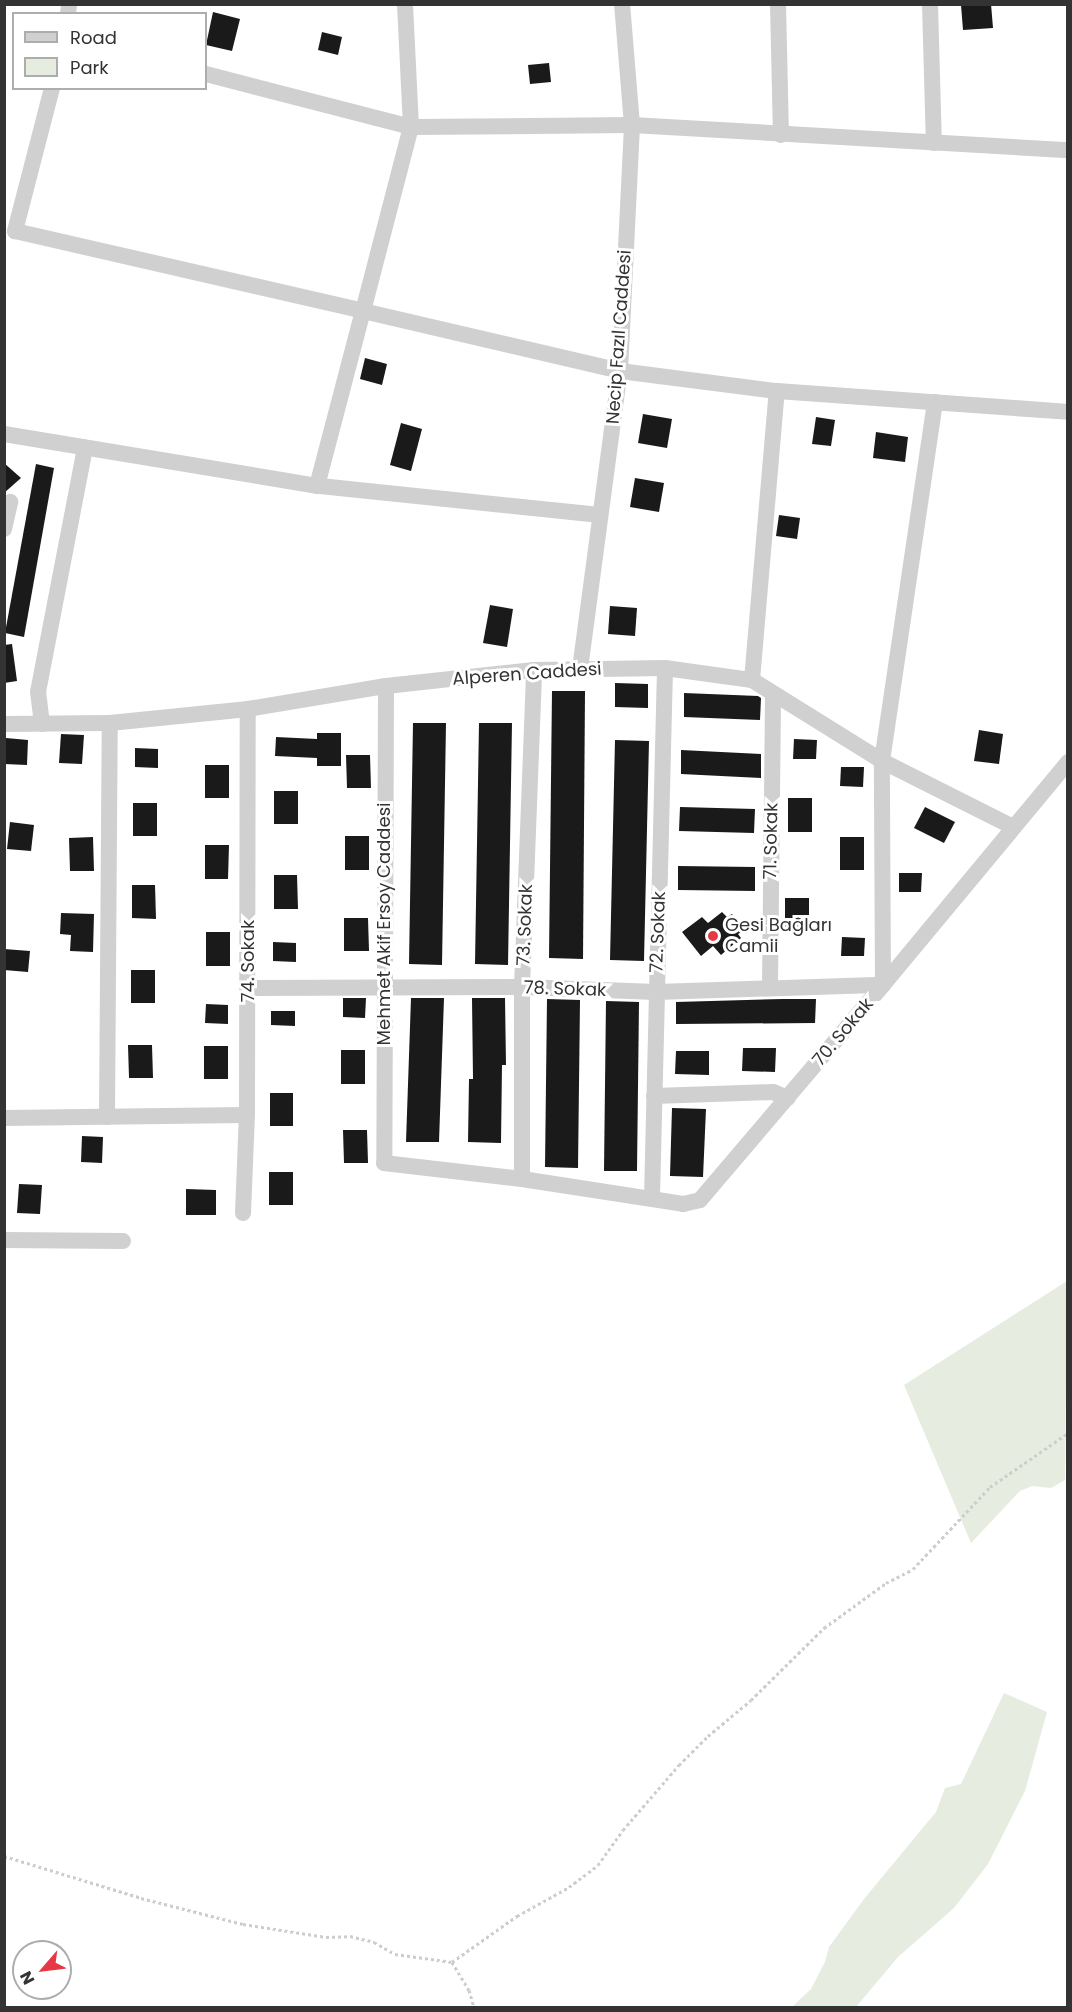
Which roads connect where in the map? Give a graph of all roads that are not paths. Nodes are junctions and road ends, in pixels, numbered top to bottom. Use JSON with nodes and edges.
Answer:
{"nodes":[{"id":1,"x":405,"y":4,"type":"edge"},
{"id":2,"x":622,"y":4,"type":"edge"},
{"id":3,"x":778,"y":4,"type":"edge"},
{"id":4,"x":930,"y":4,"type":"edge"},
{"id":5,"x":207,"y":74,"type":"edge"},
{"id":6,"x":51,"y":90,"type":"edge"},
{"id":7,"x":632,"y":125,"type":"junction"},
{"id":8,"x":411,"y":127,"type":"junction"},
{"id":9,"x":781,"y":135,"type":"junction"},
{"id":10,"x":934,"y":143,"type":"junction"},
{"id":11,"x":1068,"y":150,"type":"edge"},
{"id":12,"x":363,"y":311,"type":"junction"},
{"id":13,"x":620,"y":371,"type":"junction"},
{"id":14,"x":777,"y":391,"type":"junction"},
{"id":15,"x":935,"y":402,"type":"junction"},
{"id":16,"x":1068,"y":412,"type":"edge"},
{"id":17,"x":4,"y":434,"type":"edge"},
{"id":18,"x":86,"y":447,"type":"junction"},
{"id":19,"x":317,"y":486,"type":"junction"},
{"id":20,"x":10,"y":502,"type":"dead end"},
{"id":21,"x":600,"y":515,"type":"junction"},
{"id":22,"x":4,"y":529,"type":"edge"},
{"id":23,"x":665,"y":668,"type":"junction"},
{"id":24,"x":579,"y":669,"type":"junction"},
{"id":25,"x":534,"y":670,"type":"junction"},
{"id":26,"x":752,"y":680,"type":"junction"},
{"id":27,"x":386,"y":686,"type":"junction"},
{"id":28,"x":772,"y":695,"type":"junction"},
{"id":29,"x":248,"y":709,"type":"junction"},
{"id":30,"x":110,"y":723,"type":"junction"},
{"id":31,"x":4,"y":724,"type":"edge"},
{"id":32,"x":42,"y":724,"type":"junction"},
{"id":33,"x":882,"y":760,"type":"junction"},
{"id":34,"x":1068,"y":762,"type":"edge"},
{"id":35,"x":1013,"y":827,"type":"junction"},
{"id":36,"x":883,"y":985,"type":"junction"},
{"id":37,"x":770,"y":986,"type":"junction"},
{"id":38,"x":522,"y":987,"type":"junction"},
{"id":39,"x":248,"y":988,"type":"junction"},
{"id":40,"x":384,"y":988,"type":"junction"},
{"id":41,"x":656,"y":992,"type":"junction"},
{"id":42,"x":654,"y":1096,"type":"junction"},
{"id":43,"x":788,"y":1098,"type":"junction"},
{"id":44,"x":247,"y":1115,"type":"junction"},
{"id":45,"x":107,"y":1116,"type":"junction"},
{"id":46,"x":4,"y":1118,"type":"edge"},
{"id":47,"x":522,"y":1179,"type":"junction"},
{"id":48,"x":652,"y":1197,"type":"junction"},
{"id":49,"x":243,"y":1213,"type":"dead end"},
{"id":50,"x":4,"y":1240,"type":"edge"},
{"id":51,"x":123,"y":1241,"type":"dead end"}],
"edges":[{"from":1,"to":8,"type":"street"},
{"from":2,"to":7,"type":"street","name":"Necip Fazıl Caddesi"},
{"from":3,"to":9,"type":"street"},
{"from":4,"to":10,"type":"street"},
{"from":5,"to":8,"type":"street"},
{"from":6,"to":12,"type":"street"},
{"from":7,"to":8,"type":"street"},
{"from":7,"to":9,"type":"street"},
{"from":7,"to":13,"type":"street","name":"Necip Fazıl Caddesi"},
{"from":8,"to":12,"type":"street"},
{"from":9,"to":10,"type":"street"},
{"from":10,"to":11,"type":"street"},
{"from":12,"to":13,"type":"street"},
{"from":12,"to":19,"type":"street"},
{"from":13,"to":14,"type":"street"},
{"from":13,"to":21,"type":"street","name":"Necip Fazıl Caddesi"},
{"from":14,"to":15,"type":"street"},
{"from":14,"to":26,"type":"street"},
{"from":15,"to":16,"type":"street"},
{"from":15,"to":33,"type":"street","name":"70. Sokak"},
{"from":17,"to":18,"type":"street"},
{"from":18,"to":19,"type":"street"},
{"from":18,"to":32,"type":"street"},
{"from":19,"to":21,"type":"street"},
{"from":20,"to":22,"type":"street"},
{"from":21,"to":24,"type":"street","name":"Necip Fazıl Caddesi"},
{"from":23,"to":24,"type":"street","name":"Alperen Caddesi"},
{"from":23,"to":26,"type":"street","name":"Alperen Caddesi"},
{"from":23,"to":41,"type":"street","name":"72. Sokak"},
{"from":24,"to":25,"type":"street","name":"Alperen Caddesi"},
{"from":25,"to":27,"type":"street","name":"Alperen Caddesi"},
{"from":25,"to":38,"type":"street","name":"73. Sokak"},
{"from":26,"to":28,"type":"street","name":"Alperen Caddesi"},
{"from":27,"to":29,"type":"street","name":"Alperen Caddesi"},
{"from":27,"to":40,"type":"street","name":"Mehmet Akif Ersoy Caddesi"},
{"from":28,"to":33,"type":"street","name":"Alperen Caddesi"},
{"from":28,"to":37,"type":"street","name":"71. Sokak"},
{"from":29,"to":30,"type":"street","name":"Alperen Caddesi"},
{"from":29,"to":39,"type":"street","name":"74. Sokak"},
{"from":30,"to":32,"type":"street","name":"Alperen Caddesi"},
{"from":30,"to":45,"type":"street"},
{"from":31,"to":32,"type":"street","name":"Alperen Caddesi"},
{"from":33,"to":35,"type":"street","name":"Alperen Caddesi"},
{"from":33,"to":36,"type":"street","name":"70. Sokak"},
{"from":34,"to":35,"type":"street"},
{"from":35,"to":36,"type":"street"},
{"from":36,"to":37,"type":"street","name":"78. Sokak"},
{"from":36,"to":43,"type":"street","name":"70. Sokak"},
{"from":37,"to":41,"type":"street","name":"78. Sokak"},
{"from":38,"to":40,"type":"street","name":"78. Sokak"},
{"from":38,"to":41,"type":"street","name":"78. Sokak"},
{"from":38,"to":47,"type":"street","name":"73. Sokak"},
{"from":39,"to":40,"type":"street","name":"78. Sokak"},
{"from":39,"to":44,"type":"street","name":"74. Sokak"},
{"from":40,"to":47,"type":"street","name":"Mehmet Akif Ersoy Caddesi"},
{"from":41,"to":42,"type":"street","name":"72. Sokak"},
{"from":42,"to":43,"type":"street"},
{"from":42,"to":48,"type":"street","name":"72. Sokak"},
{"from":43,"to":48,"type":"street","name":"70. Sokak"},
{"from":44,"to":45,"type":"street"},
{"from":44,"to":49,"type":"street","name":"74. Sokak"},
{"from":45,"to":46,"type":"street"},
{"from":47,"to":48,"type":"street"},
{"from":50,"to":51,"type":"street"}]}
